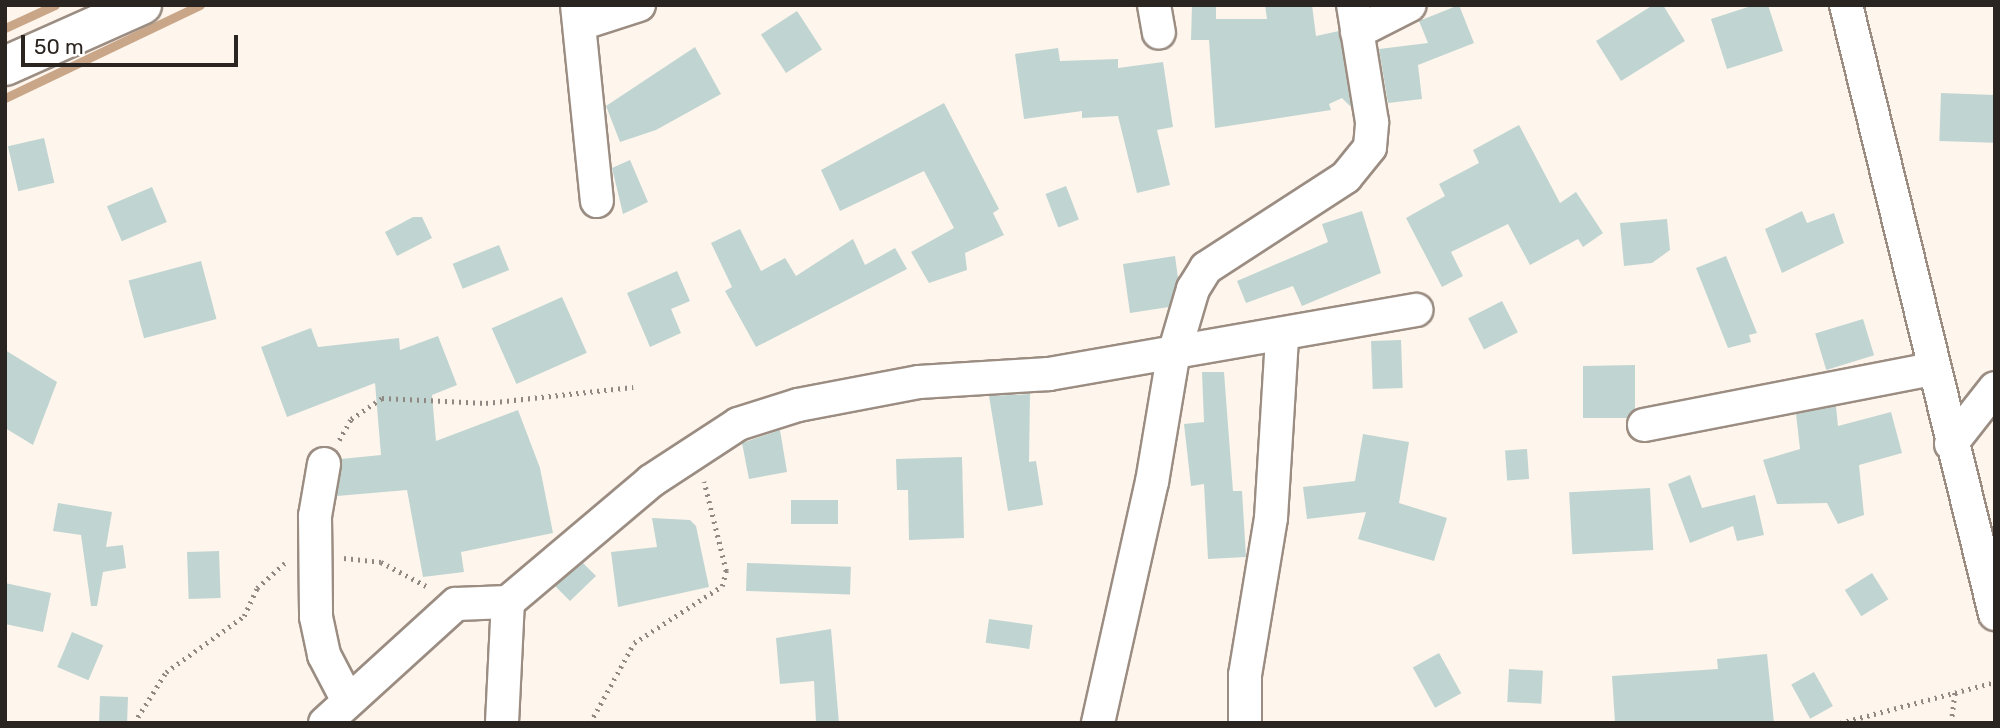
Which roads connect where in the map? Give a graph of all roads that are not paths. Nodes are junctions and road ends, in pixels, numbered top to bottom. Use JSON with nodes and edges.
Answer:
{"nodes":[{"id":1,"x":142,"y":5,"type":"edge"},
{"id":2,"x":639,"y":5,"type":"edge"},
{"id":3,"x":1410,"y":5,"type":"edge"},
{"id":4,"x":1846,"y":5,"type":"edge"},
{"id":5,"x":579,"y":14,"type":"edge"},
{"id":6,"x":1355,"y":19,"type":"edge"},
{"id":7,"x":5,"y":66,"type":"edge"},
{"id":8,"x":597,"y":201,"type":"dead end"},
{"id":9,"x":1416,"y":310,"type":"dead end"},
{"id":10,"x":1282,"y":338,"type":"junction"},
{"id":11,"x":1172,"y":356,"type":"junction"},
{"id":12,"x":1931,"y":369,"type":"junction"},
{"id":13,"x":1995,"y":388,"type":"edge"},
{"id":14,"x":1644,"y":425,"type":"dead end"},
{"id":15,"x":1951,"y":444,"type":"junction"},
{"id":16,"x":324,"y":464,"type":"road end"},
{"id":17,"x":508,"y":602,"type":"junction"},
{"id":18,"x":1995,"y":614,"type":"edge"},
{"id":19,"x":347,"y":699,"type":"junction"},
{"id":20,"x":1247,"y":717,"type":"edge"},
{"id":21,"x":325,"y":723,"type":"edge"},
{"id":22,"x":502,"y":723,"type":"edge"},
{"id":23,"x":1098,"y":723,"type":"edge"}],
"edges":[{"from":1,"to":7,"type":"main road"},
{"from":2,"to":5,"type":"street"},
{"from":3,"to":6,"type":"street"},
{"from":4,"to":12,"type":"street"},
{"from":5,"to":8,"type":"street"},
{"from":6,"to":11,"type":"street"},
{"from":9,"to":10,"type":"street"},
{"from":10,"to":11,"type":"street"},
{"from":10,"to":20,"type":"street"},
{"from":11,"to":17,"type":"street"},
{"from":11,"to":23,"type":"street"},
{"from":12,"to":14,"type":"street"},
{"from":12,"to":15,"type":"street"},
{"from":13,"to":15,"type":"street"},
{"from":15,"to":18,"type":"street"},
{"from":16,"to":19,"type":"street"},
{"from":17,"to":19,"type":"street"},
{"from":17,"to":22,"type":"street"},
{"from":19,"to":21,"type":"street"}]}
